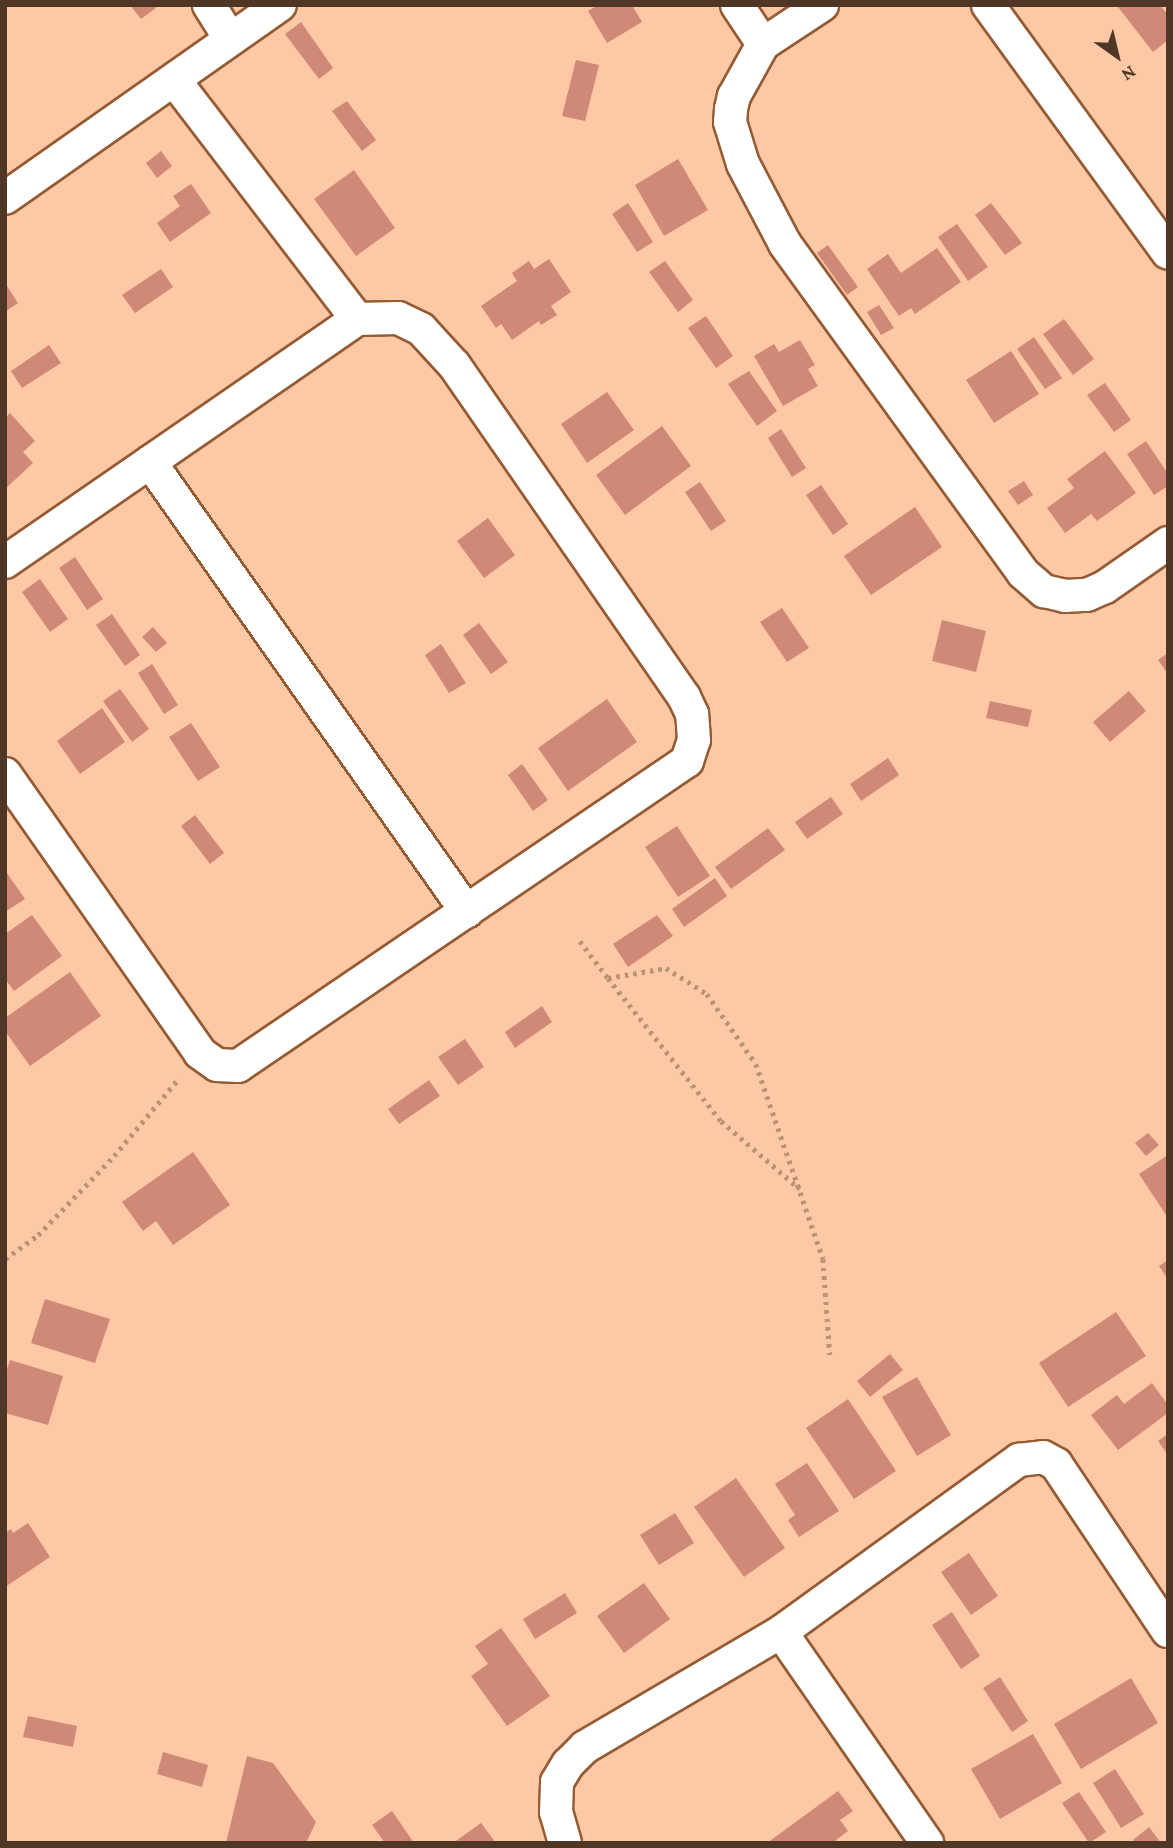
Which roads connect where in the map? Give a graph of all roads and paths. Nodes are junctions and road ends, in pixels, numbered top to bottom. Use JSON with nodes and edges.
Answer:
{"nodes":[{"id":1,"x":209,"y":5,"type":"edge"},
{"id":2,"x":280,"y":5,"type":"edge"},
{"id":3,"x":737,"y":5,"type":"edge"},
{"id":4,"x":822,"y":5,"type":"edge"},
{"id":5,"x":988,"y":5,"type":"edge"},
{"id":6,"x":230,"y":38,"type":"junction"},
{"id":7,"x":763,"y":44,"type":"junction"},
{"id":8,"x":174,"y":80,"type":"junction"},
{"id":9,"x":5,"y":198,"type":"edge"},
{"id":10,"x":1168,"y":254,"type":"edge"},
{"id":11,"x":357,"y":319,"type":"junction"},
{"id":12,"x":150,"y":462,"type":"junction"},
{"id":13,"x":1168,"y":542,"type":"edge"},
{"id":14,"x":5,"y":562,"type":"edge"},
{"id":15,"x":5,"y":774,"type":"edge"},
{"id":16,"x":467,"y":912,"type":"junction"},
{"id":17,"x":580,"y":941,"type":"dead end"},
{"id":18,"x":608,"y":978,"type":"junction"},
{"id":19,"x":178,"y":1078,"type":"dead end"},
{"id":20,"x":800,"y":1190,"type":"junction"},
{"id":21,"x":5,"y":1259,"type":"edge"},
{"id":22,"x":830,"y":1354,"type":"dead end"},
{"id":23,"x":1168,"y":1631,"type":"edge"},
{"id":24,"x":781,"y":1632,"type":"junction"},
{"id":25,"x":565,"y":1843,"type":"edge"},
{"id":26,"x":927,"y":1843,"type":"edge"}],
"edges":[{"from":1,"to":6,"type":"street"},
{"from":2,"to":6,"type":"street"},
{"from":3,"to":7,"type":"street"},
{"from":4,"to":7,"type":"street"},
{"from":5,"to":10,"type":"street"},
{"from":6,"to":8,"type":"street"},
{"from":7,"to":13,"type":"street"},
{"from":8,"to":9,"type":"street"},
{"from":8,"to":11,"type":"street"},
{"from":11,"to":12,"type":"street"},
{"from":11,"to":16,"type":"street"},
{"from":12,"to":14,"type":"street"},
{"from":12,"to":16,"type":"street"},
{"from":15,"to":16,"type":"street"},
{"from":17,"to":18,"type":"path"},
{"from":18,"to":20,"type":"path"},
{"from":18,"to":20,"type":"path"},
{"from":19,"to":21,"type":"path"},
{"from":20,"to":22,"type":"path"},
{"from":23,"to":24,"type":"street"},
{"from":24,"to":25,"type":"street"},
{"from":24,"to":26,"type":"street"}]}
